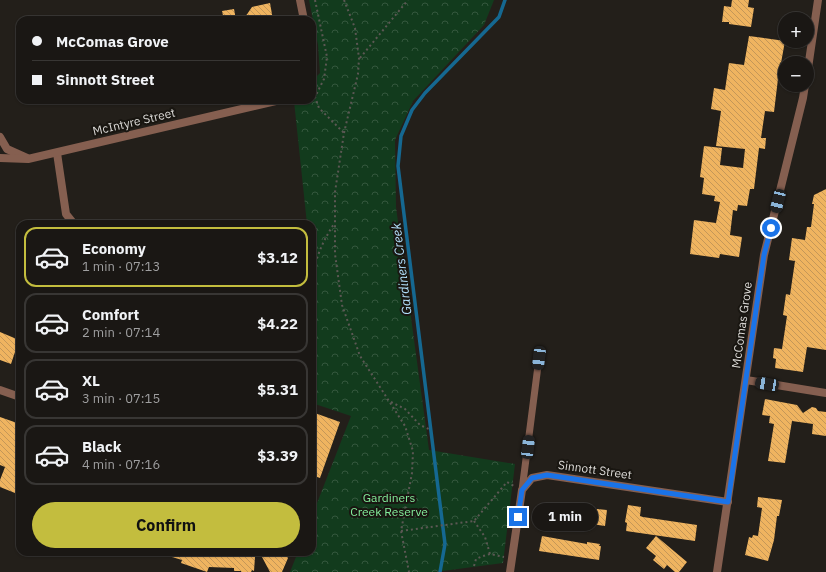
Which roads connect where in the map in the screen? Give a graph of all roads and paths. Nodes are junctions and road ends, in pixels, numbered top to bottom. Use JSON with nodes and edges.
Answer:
{"nodes":[{"id":1,"x":300,"y":0,"type":"edge"},
{"id":2,"x":315,"y":0,"type":"edge"},
{"id":3,"x":344,"y":0,"type":"edge"},
{"id":4,"x":408,"y":0,"type":"edge"},
{"id":5,"x":818,"y":0,"type":"edge"},
{"id":6,"x":303,"y":16,"type":"edge"},
{"id":7,"x":810,"y":56,"type":"edge"},
{"id":8,"x":360,"y":58,"type":"junction"},
{"id":9,"x":804,"y":92,"type":"edge"},
{"id":10,"x":316,"y":95,"type":"edge"},
{"id":11,"x":316,"y":100,"type":"edge"},
{"id":12,"x":263,"y":104,"type":"edge"},
{"id":13,"x":344,"y":133,"type":"junction"},
{"id":14,"x":0,"y":138,"type":"edge"},
{"id":15,"x":57,"y":153,"type":"junction"},
{"id":16,"x":0,"y":158,"type":"edge"},
{"id":17,"x":28,"y":159,"type":"junction"},
{"id":18,"x":16,"y":160,"type":"junction"},
{"id":19,"x":0,"y":165,"type":"edge"},
{"id":20,"x":71,"y":220,"type":"edge"},
{"id":21,"x":335,"y":223,"type":"junction"},
{"id":22,"x":316,"y":260,"type":"edge"},
{"id":23,"x":539,"y":358,"type":"dead end"},
{"id":24,"x":746,"y":380,"type":"junction"},
{"id":25,"x":0,"y":390,"type":"edge"},
{"id":26,"x":826,"y":393,"type":"edge"},
{"id":27,"x":16,"y":396,"type":"edge"},
{"id":28,"x":390,"y":402,"type":"junction"},
{"id":29,"x":431,"y":430,"type":"dead end"},
{"id":30,"x":522,"y":490,"type":"junction"},
{"id":31,"x":728,"y":502,"type":"junction"},
{"id":32,"x":474,"y":521,"type":"junction"},
{"id":33,"x":401,"y":531,"type":"junction"},
{"id":34,"x":490,"y":554,"type":"junction"},
{"id":35,"x":512,"y":558,"type":"junction"},
{"id":36,"x":474,"y":566,"type":"dead end"},
{"id":37,"x":409,"y":572,"type":"edge"},
{"id":38,"x":510,"y":572,"type":"edge"},
{"id":39,"x":717,"y":572,"type":"edge"}],
"edges":[{"from":1,"to":6,"type":"street"},
{"from":2,"to":10,"type":"path"},
{"from":3,"to":8,"type":"path"},
{"from":4,"to":8,"type":"path"},
{"from":5,"to":7,"type":"street"},
{"from":8,"to":13,"type":"path"},
{"from":9,"to":24,"type":"street","name":"McComas Grove"},
{"from":11,"to":13,"type":"path"},
{"from":12,"to":15,"type":"street","name":"McIntyre Street"},
{"from":13,"to":21,"type":"path"},
{"from":14,"to":17,"type":"street"},
{"from":15,"to":17,"type":"street","name":"McIntyre Street"},
{"from":15,"to":20,"type":"street"},
{"from":16,"to":18,"type":"street","name":"McIntyre Street"},
{"from":17,"to":18,"type":"street","name":"McIntyre Street"},
{"from":18,"to":19,"type":"street","name":"McIntyre Street"},
{"from":21,"to":22,"type":"path"},
{"from":21,"to":28,"type":"path"},
{"from":23,"to":30,"type":"lane"},
{"from":24,"to":26,"type":"street"},
{"from":24,"to":31,"type":"street","name":"McComas Grove"},
{"from":25,"to":27,"type":"street"},
{"from":28,"to":29,"type":"path"},
{"from":28,"to":33,"type":"path"},
{"from":30,"to":31,"type":"street","name":"Sinnott Street"},
{"from":30,"to":32,"type":"path"},
{"from":30,"to":35,"type":"street"},
{"from":31,"to":39,"type":"street","name":"McComas Grove"},
{"from":32,"to":33,"type":"path"},
{"from":32,"to":34,"type":"path"},
{"from":33,"to":37,"type":"path"},
{"from":34,"to":35,"type":"path"},
{"from":34,"to":36,"type":"path"},
{"from":35,"to":38,"type":"street"}]}
